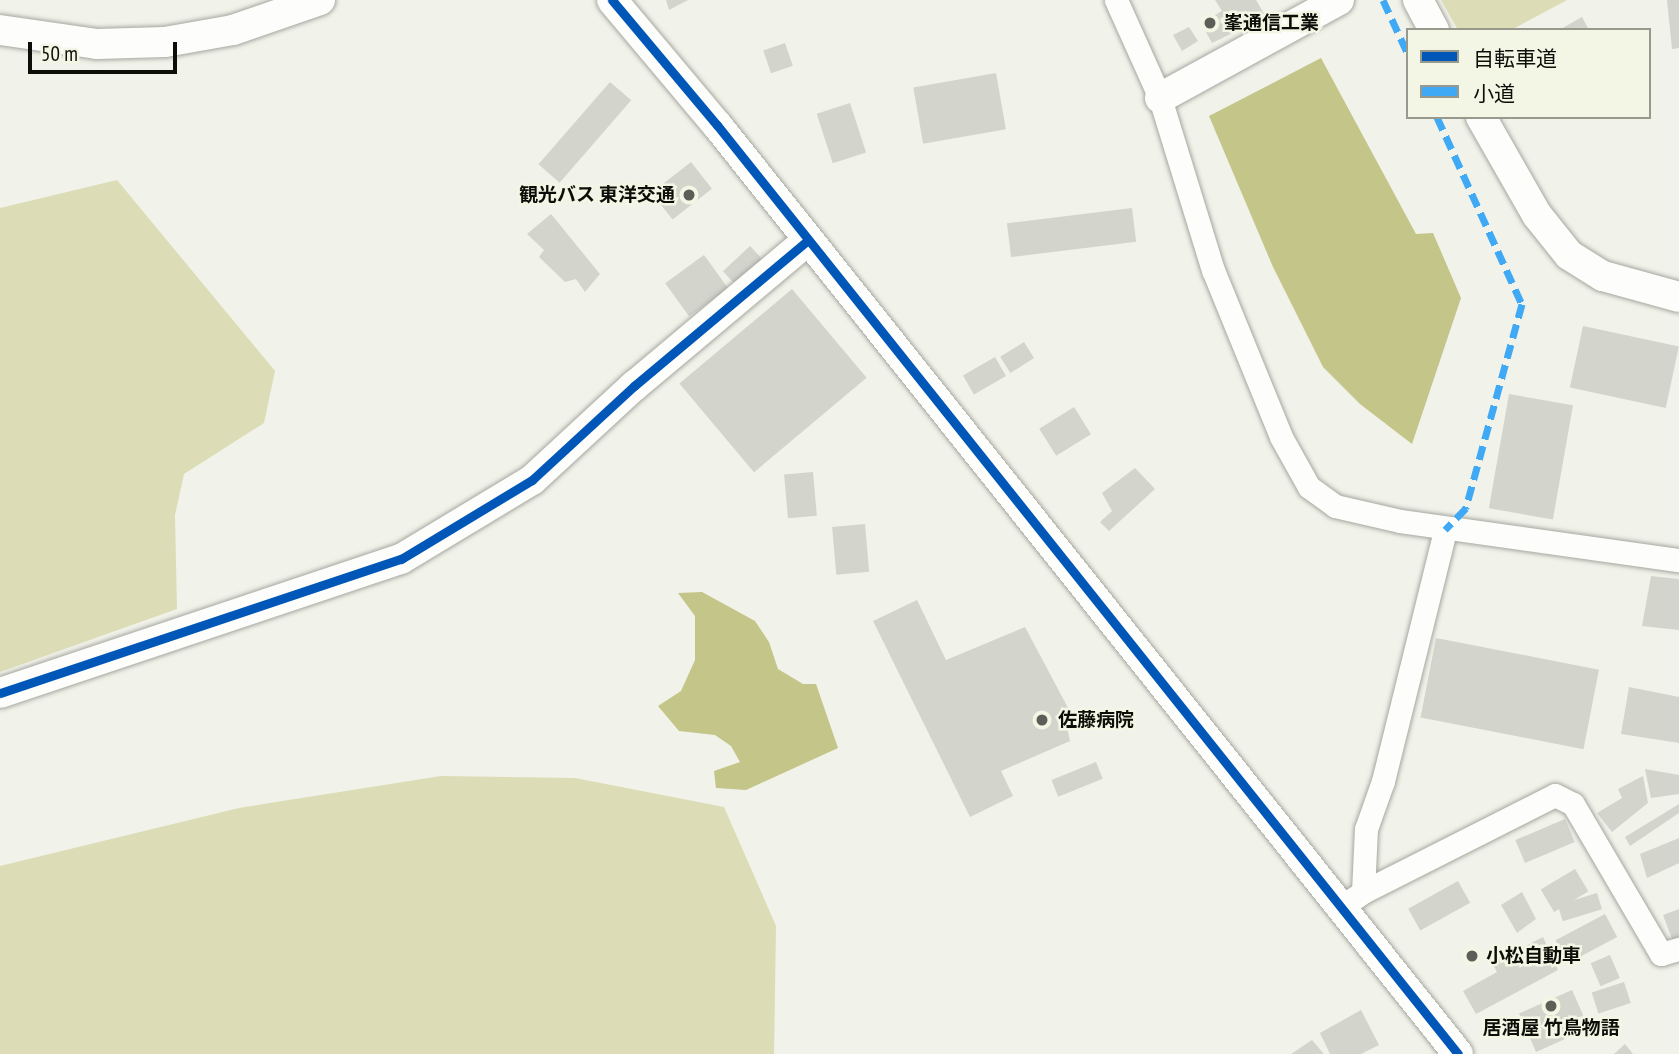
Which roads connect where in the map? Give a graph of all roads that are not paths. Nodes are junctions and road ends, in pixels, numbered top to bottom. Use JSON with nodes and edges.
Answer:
{"nodes":[{"id":1,"x":320,"y":0,"type":"edge"},
{"id":2,"x":612,"y":0,"type":"edge"},
{"id":3,"x":1116,"y":0,"type":"edge"},
{"id":4,"x":1339,"y":0,"type":"edge"},
{"id":5,"x":1418,"y":0,"type":"edge"},
{"id":6,"x":1433,"y":28,"type":"edge"},
{"id":7,"x":0,"y":30,"type":"edge"},
{"id":8,"x":1160,"y":98,"type":"junction"},
{"id":9,"x":1482,"y":119,"type":"edge"},
{"id":10,"x":808,"y":240,"type":"junction"},
{"id":11,"x":1679,"y":297,"type":"edge"},
{"id":12,"x":1445,"y":530,"type":"junction"},
{"id":13,"x":1679,"y":560,"type":"edge"},
{"id":14,"x":0,"y":692,"type":"edge"},
{"id":15,"x":1352,"y":899,"type":"junction"},
{"id":16,"x":1679,"y":949,"type":"edge"},
{"id":17,"x":1447,"y":1051,"type":"edge"}],
"edges":[{"from":1,"to":7,"type":"street"},
{"from":2,"to":10,"type":"street"},
{"from":3,"to":8,"type":"street"},
{"from":4,"to":8,"type":"street"},
{"from":5,"to":6,"type":"street"},
{"from":8,"to":12,"type":"street"},
{"from":9,"to":11,"type":"street"},
{"from":10,"to":14,"type":"street"},
{"from":10,"to":15,"type":"street"},
{"from":12,"to":13,"type":"street"},
{"from":12,"to":15,"type":"street"},
{"from":15,"to":16,"type":"street"},
{"from":15,"to":17,"type":"street"}]}
